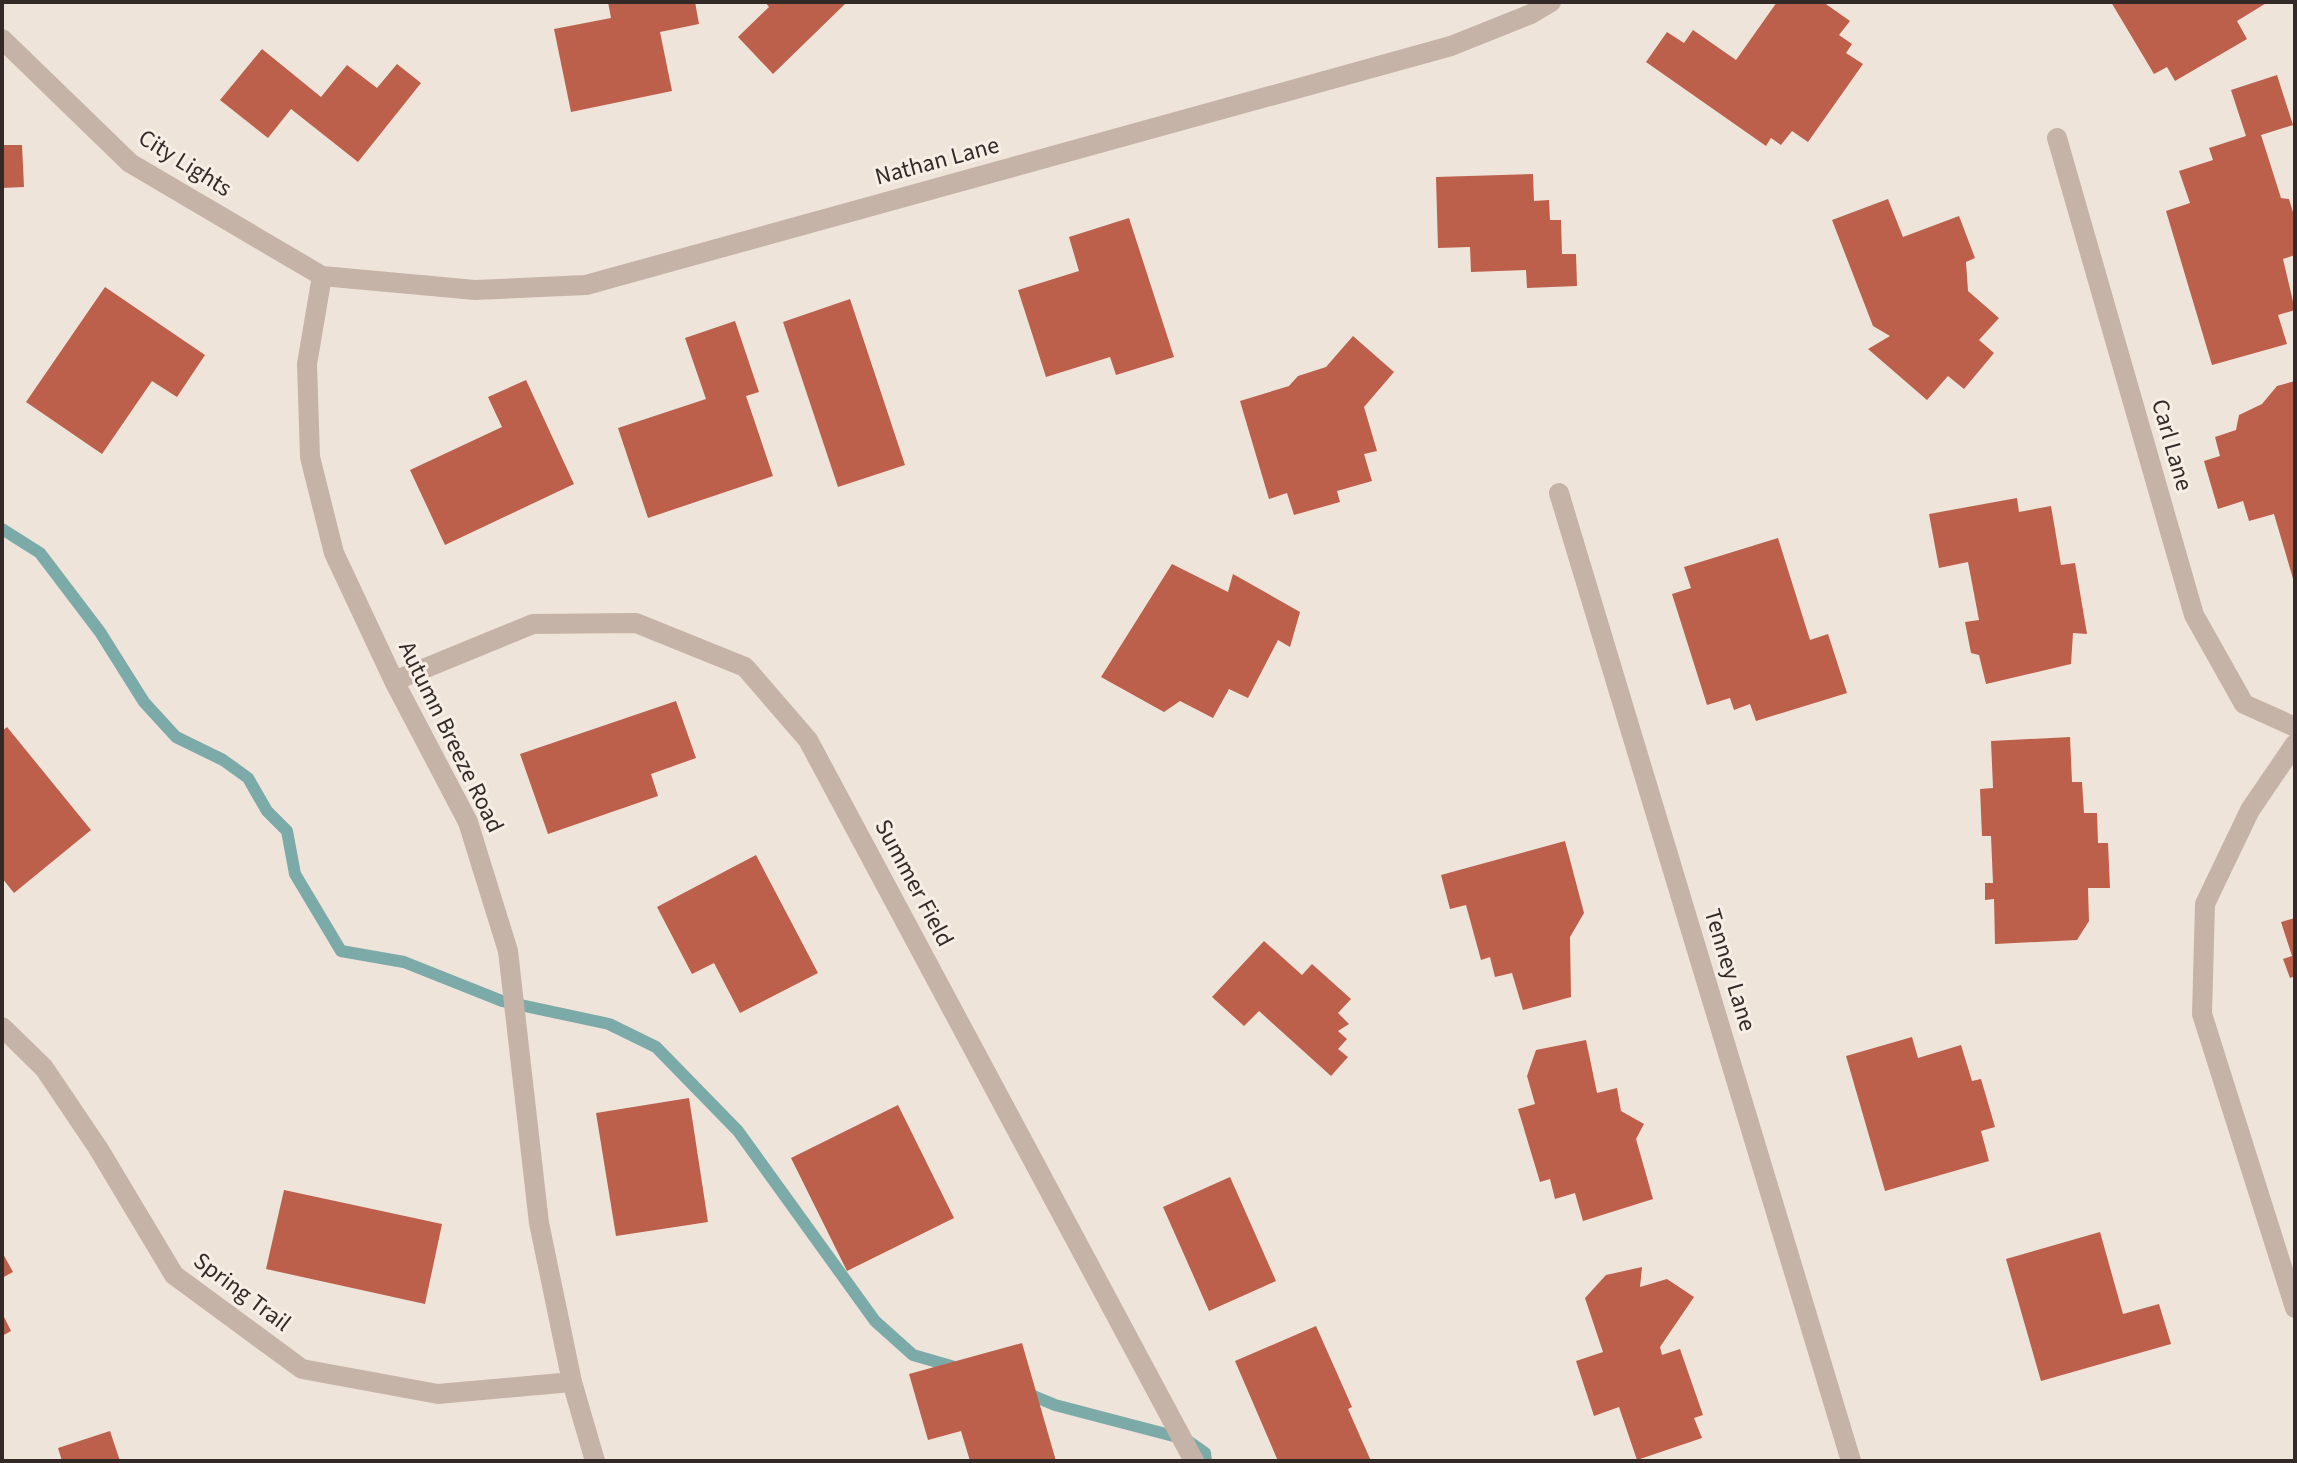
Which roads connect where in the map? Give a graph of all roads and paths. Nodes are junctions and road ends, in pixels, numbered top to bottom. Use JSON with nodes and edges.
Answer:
{"nodes":[{"id":1,"x":1551,"y":2,"type":"edge"},
{"id":2,"x":2,"y":39,"type":"edge"},
{"id":3,"x":2057,"y":138,"type":"dead end"},
{"id":4,"x":322,"y":276,"type":"junction"},
{"id":5,"x":1559,"y":493,"type":"dead end"},
{"id":6,"x":394,"y":681,"type":"junction"},
{"id":7,"x":2295,"y":727,"type":"edge"},
{"id":8,"x":2295,"y":744,"type":"edge"},
{"id":9,"x":2,"y":1027,"type":"edge"},
{"id":10,"x":2295,"y":1308,"type":"edge"},
{"id":11,"x":572,"y":1382,"type":"junction"},
{"id":12,"x":595,"y":1461,"type":"edge"},
{"id":13,"x":1194,"y":1461,"type":"edge"},
{"id":14,"x":1851,"y":1461,"type":"edge"}],
"edges":[{"from":1,"to":4,"type":"street","name":"Nathan Lane"},
{"from":2,"to":4,"type":"street","name":"City Lights"},
{"from":3,"to":7,"type":"street","name":"Carl Lane"},
{"from":4,"to":6,"type":"street","name":"Autumn Breeze Road"},
{"from":5,"to":14,"type":"street","name":"Tenney Lane"},
{"from":6,"to":11,"type":"street","name":"Autumn Breeze Road"},
{"from":6,"to":13,"type":"street","name":"Summer Field"},
{"from":8,"to":10,"type":"street"},
{"from":9,"to":11,"type":"street","name":"Spring Trail"},
{"from":11,"to":12,"type":"street","name":"Autumn Breeze Road"}]}
